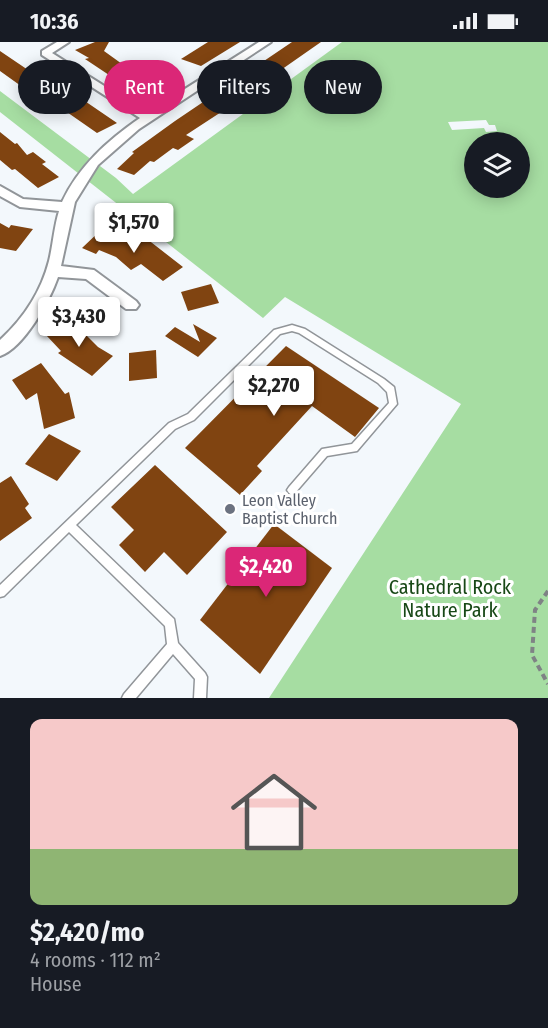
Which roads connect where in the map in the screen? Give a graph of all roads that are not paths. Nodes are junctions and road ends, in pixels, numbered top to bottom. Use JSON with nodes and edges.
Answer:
{"nodes":[{"id":1,"x":64,"y":42,"type":"edge"},
{"id":2,"x":266,"y":42,"type":"edge"},
{"id":3,"x":147,"y":118,"type":"junction"},
{"id":4,"x":0,"y":190,"type":"edge"},
{"id":5,"x":65,"y":207,"type":"junction"},
{"id":6,"x":53,"y":271,"type":"junction"},
{"id":7,"x":131,"y":304,"type":"dead end"},
{"id":8,"x":0,"y":350,"type":"edge"},
{"id":9,"x":292,"y":490,"type":"dead end"},
{"id":10,"x":69,"y":525,"type":"junction"},
{"id":11,"x":0,"y":592,"type":"edge"},
{"id":12,"x":173,"y":646,"type":"junction"},
{"id":13,"x":128,"y":698,"type":"edge"},
{"id":14,"x":200,"y":698,"type":"edge"}],
"edges":[{"from":1,"to":3,"type":"street"},
{"from":2,"to":3,"type":"street"},
{"from":3,"to":5,"type":"street"},
{"from":4,"to":5,"type":"street"},
{"from":5,"to":6,"type":"street"},
{"from":6,"to":7,"type":"street"},
{"from":6,"to":8,"type":"street"},
{"from":9,"to":10,"type":"lane"},
{"from":10,"to":11,"type":"lane"},
{"from":10,"to":12,"type":"lane"},
{"from":12,"to":13,"type":"lane"},
{"from":12,"to":14,"type":"lane"}]}
